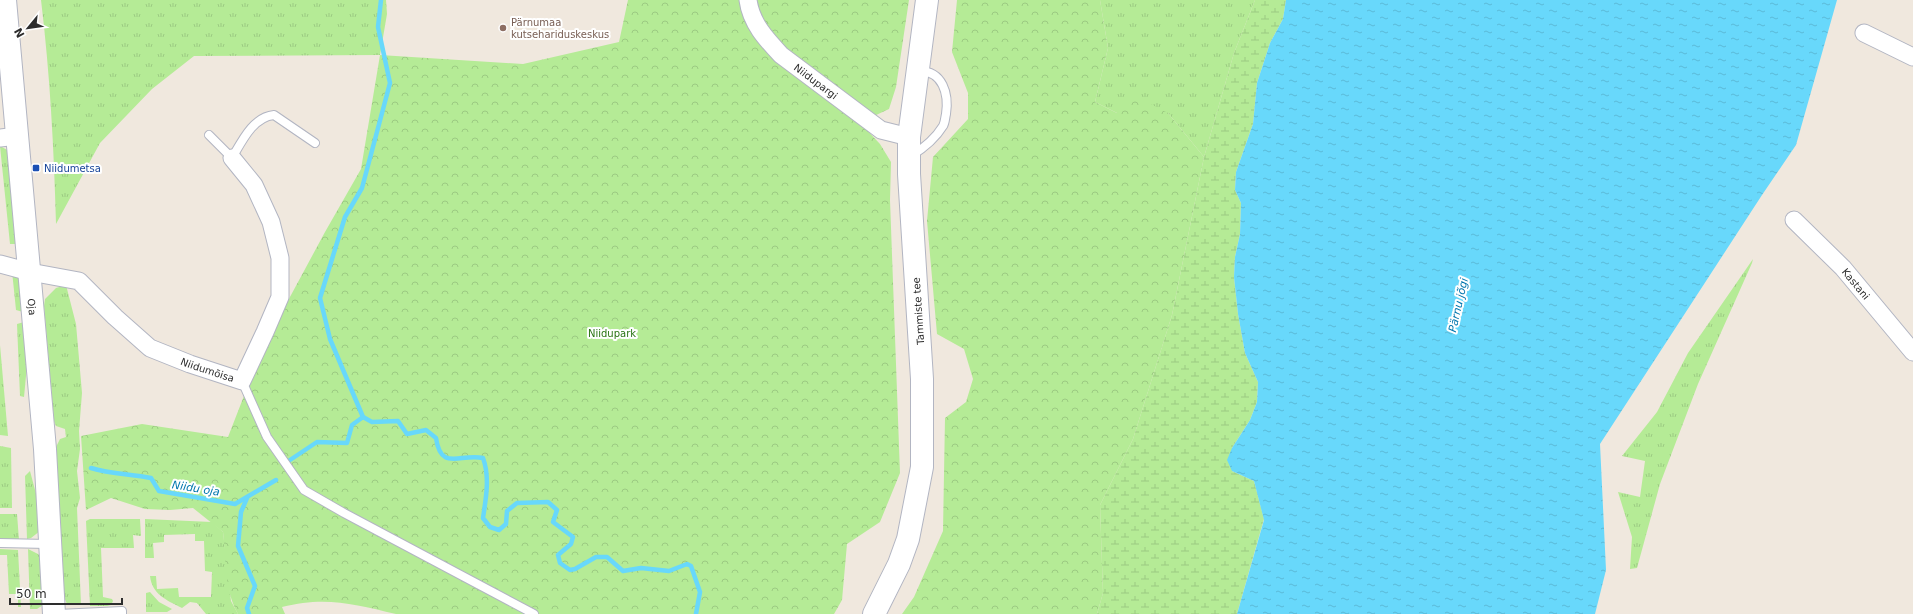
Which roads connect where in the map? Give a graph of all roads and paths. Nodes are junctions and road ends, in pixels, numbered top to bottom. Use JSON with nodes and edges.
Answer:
{"nodes":[{"id":1,"x":5,"y":0,"type":"edge"},
{"id":2,"x":748,"y":0,"type":"edge"},
{"id":3,"x":927,"y":0,"type":"edge"},
{"id":4,"x":1864,"y":33,"type":"dead end"},
{"id":5,"x":1913,"y":57,"type":"edge"},
{"id":6,"x":918,"y":71,"type":"junction"},
{"id":7,"x":209,"y":135,"type":"dead end"},
{"id":8,"x":9,"y":137,"type":"edge"},
{"id":9,"x":315,"y":142,"type":"dead end"},
{"id":10,"x":909,"y":147,"type":"junction"},
{"id":11,"x":232,"y":158,"type":"junction"},
{"id":12,"x":1794,"y":220,"type":"dead end"},
{"id":13,"x":0,"y":264,"type":"edge"},
{"id":14,"x":30,"y":272,"type":"junction"},
{"id":15,"x":1913,"y":352,"type":"edge"},
{"id":16,"x":242,"y":381,"type":"junction"},
{"id":17,"x":0,"y":543,"type":"edge"},
{"id":18,"x":51,"y":544,"type":"junction"},
{"id":19,"x":54,"y":614,"type":"edge"},
{"id":20,"x":58,"y":614,"type":"edge"},
{"id":21,"x":122,"y":614,"type":"edge"},
{"id":22,"x":534,"y":614,"type":"edge"},
{"id":23,"x":874,"y":614,"type":"edge"}],
"edges":[{"from":1,"to":8,"type":"street","name":"Oja"},
{"from":2,"to":10,"type":"street","name":"Niidupargi"},
{"from":3,"to":6,"type":"street","name":"Tammiste tee"},
{"from":4,"to":5,"type":"street"},
{"from":6,"to":10,"type":"street","name":"Tammiste tee"},
{"from":6,"to":10,"type":"lane"},
{"from":7,"to":11,"type":"lane"},
{"from":8,"to":14,"type":"street","name":"Oja"},
{"from":9,"to":11,"type":"lane"},
{"from":10,"to":23,"type":"street","name":"Tammiste tee"},
{"from":11,"to":16,"type":"street","name":"Niidumõisa"},
{"from":12,"to":15,"type":"street","name":"Kastani"},
{"from":13,"to":14,"type":"street","name":"Niidumõisa"},
{"from":14,"to":16,"type":"street","name":"Niidumõisa"},
{"from":14,"to":18,"type":"street","name":"Oja"},
{"from":16,"to":22,"type":"lane"},
{"from":17,"to":18,"type":"lane"},
{"from":18,"to":19,"type":"street","name":"Oja"},
{"from":20,"to":21,"type":"lane"}]}
